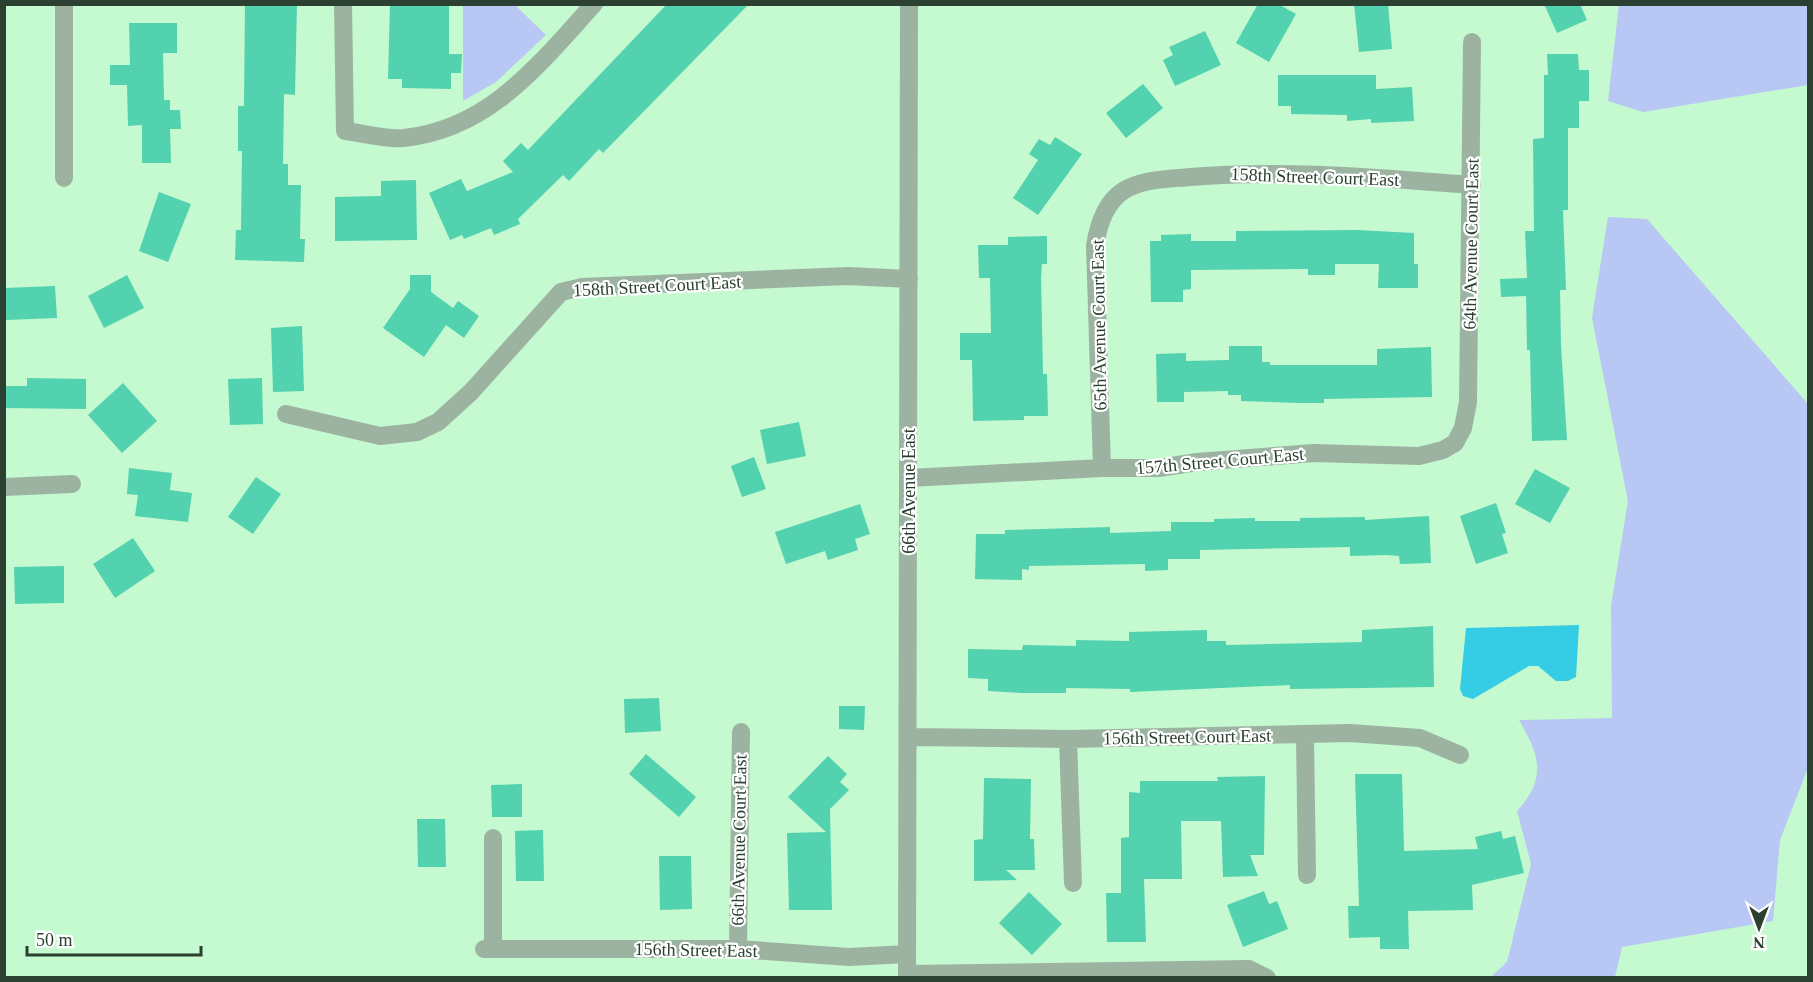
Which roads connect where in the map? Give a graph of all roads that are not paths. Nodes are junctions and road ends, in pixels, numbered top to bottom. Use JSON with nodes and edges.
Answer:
{"nodes":[{"id":1,"x":64,"y":4,"type":"edge"},
{"id":2,"x":343,"y":4,"type":"edge"},
{"id":3,"x":594,"y":4,"type":"edge"},
{"id":4,"x":909,"y":4,"type":"edge"},
{"id":5,"x":1472,"y":42,"type":"dead end"},
{"id":6,"x":64,"y":178,"type":"dead end"},
{"id":7,"x":1472,"y":185,"type":"junction"},
{"id":8,"x":1123,"y":191,"type":"joint"},
{"id":9,"x":909,"y":279,"type":"junction"},
{"id":10,"x":286,"y":414,"type":"dead end"},
{"id":11,"x":1455,"y":443,"type":"joint"},
{"id":12,"x":1102,"y":468,"type":"junction"},
{"id":13,"x":909,"y":478,"type":"junction"},
{"id":14,"x":72,"y":484,"type":"dead end"},
{"id":15,"x":4,"y":487,"type":"edge"},
{"id":16,"x":741,"y":732,"type":"dead end"},
{"id":17,"x":1305,"y":736,"type":"junction"},
{"id":18,"x":910,"y":737,"type":"junction"},
{"id":19,"x":1068,"y":739,"type":"junction"},
{"id":20,"x":1460,"y":755,"type":"dead end"},
{"id":21,"x":493,"y":838,"type":"dead end"},
{"id":22,"x":1307,"y":875,"type":"dead end"},
{"id":23,"x":1073,"y":883,"type":"dead end"},
{"id":24,"x":738,"y":949,"type":"junction"},
{"id":25,"x":907,"y":954,"type":"junction"},
{"id":26,"x":1103,"y":974,"type":"edge"},
{"id":27,"x":907,"y":976,"type":"edge"},
{"id":28,"x":1267,"y":978,"type":"edge"}],
"edges":[{"from":1,"to":6,"type":"street"},
{"from":2,"to":3,"type":"street"},
{"from":4,"to":9,"type":"street","name":"66th Avenue East"},
{"from":5,"to":7,"type":"street","name":"64th Avenue Court East"},
{"from":7,"to":8,"type":"street","name":"158th Street Court East"},
{"from":7,"to":11,"type":"street","name":"64th Avenue Court East"},
{"from":8,"to":12,"type":"street","name":"65th Avenue Court East"},
{"from":9,"to":10,"type":"street","name":"158th Street Court East"},
{"from":9,"to":13,"type":"street","name":"66th Avenue East"},
{"from":11,"to":12,"type":"street","name":"157th Street Court East"},
{"from":12,"to":13,"type":"street","name":"157th Street Court East"},
{"from":13,"to":18,"type":"street","name":"66th Avenue East"},
{"from":14,"to":15,"type":"street"},
{"from":16,"to":24,"type":"street","name":"66th Avenue Court East"},
{"from":17,"to":19,"type":"street","name":"156th Street Court East"},
{"from":17,"to":20,"type":"street","name":"156th Street Court East"},
{"from":17,"to":22,"type":"street"},
{"from":18,"to":19,"type":"street","name":"156th Street Court East"},
{"from":18,"to":25,"type":"street","name":"66th Avenue East"},
{"from":19,"to":23,"type":"street"},
{"from":21,"to":24,"type":"street","name":"156th Street East"},
{"from":24,"to":25,"type":"street","name":"156th Street East"},
{"from":25,"to":27,"type":"street","name":"66th Avenue East"},
{"from":26,"to":27,"type":"street"},
{"from":26,"to":28,"type":"street"}]}
